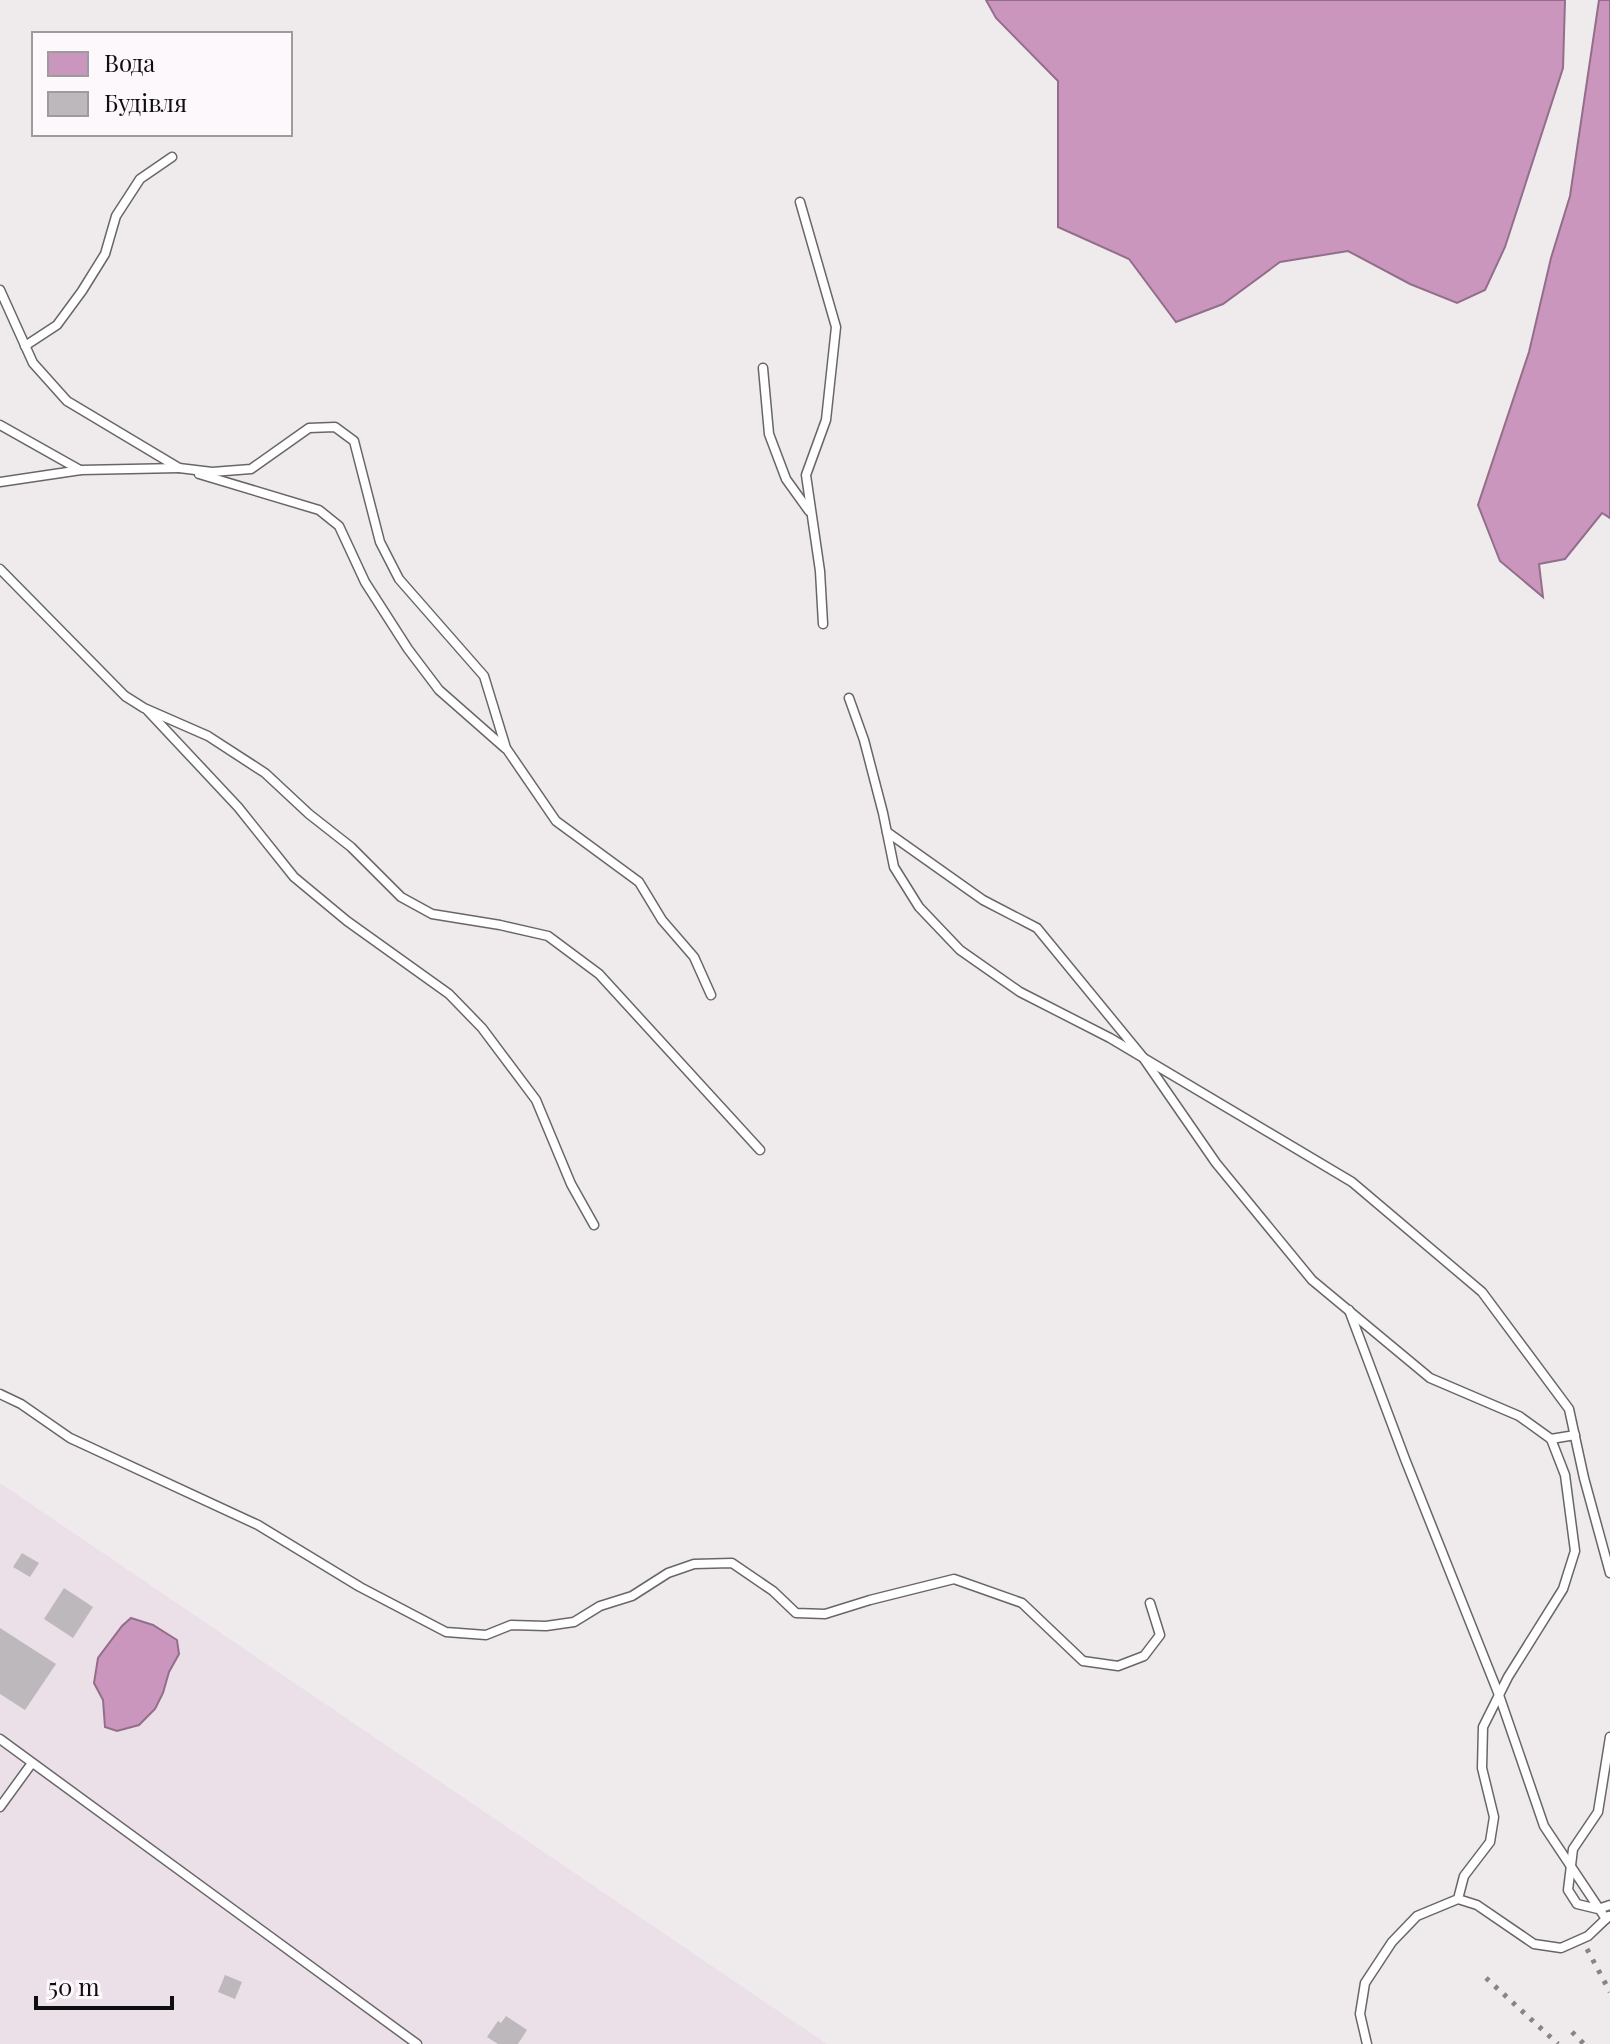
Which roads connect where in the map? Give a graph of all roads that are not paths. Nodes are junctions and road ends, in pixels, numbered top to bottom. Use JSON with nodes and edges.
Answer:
{"nodes":[{"id":1,"x":172,"y":157,"type":"dead end"},
{"id":2,"x":800,"y":202,"type":"dead end"},
{"id":3,"x":0,"y":290,"type":"edge"},
{"id":4,"x":25,"y":346,"type":"junction"},
{"id":5,"x":763,"y":368,"type":"dead end"},
{"id":6,"x":0,"y":425,"type":"edge"},
{"id":7,"x":179,"y":468,"type":"junction"},
{"id":8,"x":81,"y":470,"type":"junction"},
{"id":9,"x":0,"y":482,"type":"edge"},
{"id":10,"x":812,"y":515,"type":"junction"},
{"id":11,"x":0,"y":569,"type":"edge"},
{"id":12,"x":823,"y":624,"type":"dead end"},
{"id":13,"x":849,"y":698,"type":"dead end"},
{"id":14,"x":144,"y":708,"type":"junction"},
{"id":15,"x":506,"y":748,"type":"junction"},
{"id":16,"x":887,"y":832,"type":"junction"},
{"id":17,"x":711,"y":995,"type":"dead end"},
{"id":18,"x":1142,"y":1056,"type":"junction"},
{"id":19,"x":760,"y":1150,"type":"dead end"},
{"id":20,"x":594,"y":1225,"type":"dead end"},
{"id":21,"x":1349,"y":1309,"type":"junction"},
{"id":22,"x":0,"y":1394,"type":"edge"},
{"id":23,"x":1575,"y":1435,"type":"junction"},
{"id":24,"x":1551,"y":1439,"type":"junction"},
{"id":25,"x":1610,"y":1573,"type":"edge"},
{"id":26,"x":1150,"y":1603,"type":"dead end"},
{"id":27,"x":1499,"y":1695,"type":"junction"},
{"id":28,"x":1610,"y":1737,"type":"edge"},
{"id":29,"x":0,"y":1739,"type":"edge"},
{"id":30,"x":32,"y":1763,"type":"junction"},
{"id":31,"x":0,"y":1807,"type":"edge"},
{"id":32,"x":1571,"y":1867,"type":"junction"},
{"id":33,"x":1458,"y":1899,"type":"junction"},
{"id":34,"x":1610,"y":1905,"type":"edge"},
{"id":35,"x":1598,"y":1909,"type":"junction"},
{"id":36,"x":1608,"y":1917,"type":"edge"},
{"id":37,"x":417,"y":2044,"type":"edge"},
{"id":38,"x":1367,"y":2044,"type":"edge"}],
"edges":[{"from":1,"to":4,"type":"lane"},
{"from":2,"to":10,"type":"lane"},
{"from":3,"to":4,"type":"lane"},
{"from":4,"to":7,"type":"lane"},
{"from":5,"to":10,"type":"lane"},
{"from":6,"to":8,"type":"lane"},
{"from":7,"to":8,"type":"lane"},
{"from":7,"to":15,"type":"lane"},
{"from":7,"to":15,"type":"lane"},
{"from":8,"to":9,"type":"lane"},
{"from":10,"to":12,"type":"lane"},
{"from":11,"to":14,"type":"lane"},
{"from":13,"to":16,"type":"lane"},
{"from":14,"to":19,"type":"lane"},
{"from":14,"to":20,"type":"lane"},
{"from":15,"to":17,"type":"lane"},
{"from":16,"to":18,"type":"lane"},
{"from":16,"to":18,"type":"lane"},
{"from":18,"to":21,"type":"lane"},
{"from":18,"to":23,"type":"lane"},
{"from":21,"to":24,"type":"lane"},
{"from":21,"to":27,"type":"lane"},
{"from":22,"to":26,"type":"lane"},
{"from":23,"to":24,"type":"lane"},
{"from":23,"to":25,"type":"lane"},
{"from":24,"to":27,"type":"lane"},
{"from":27,"to":32,"type":"lane"},
{"from":27,"to":33,"type":"lane"},
{"from":28,"to":32,"type":"lane"},
{"from":29,"to":30,"type":"lane"},
{"from":30,"to":31,"type":"lane"},
{"from":30,"to":37,"type":"lane"},
{"from":32,"to":35,"type":"lane"},
{"from":32,"to":35,"type":"lane"},
{"from":33,"to":36,"type":"lane"},
{"from":33,"to":38,"type":"lane"},
{"from":34,"to":35,"type":"lane"},
{"from":35,"to":36,"type":"lane"}]}
